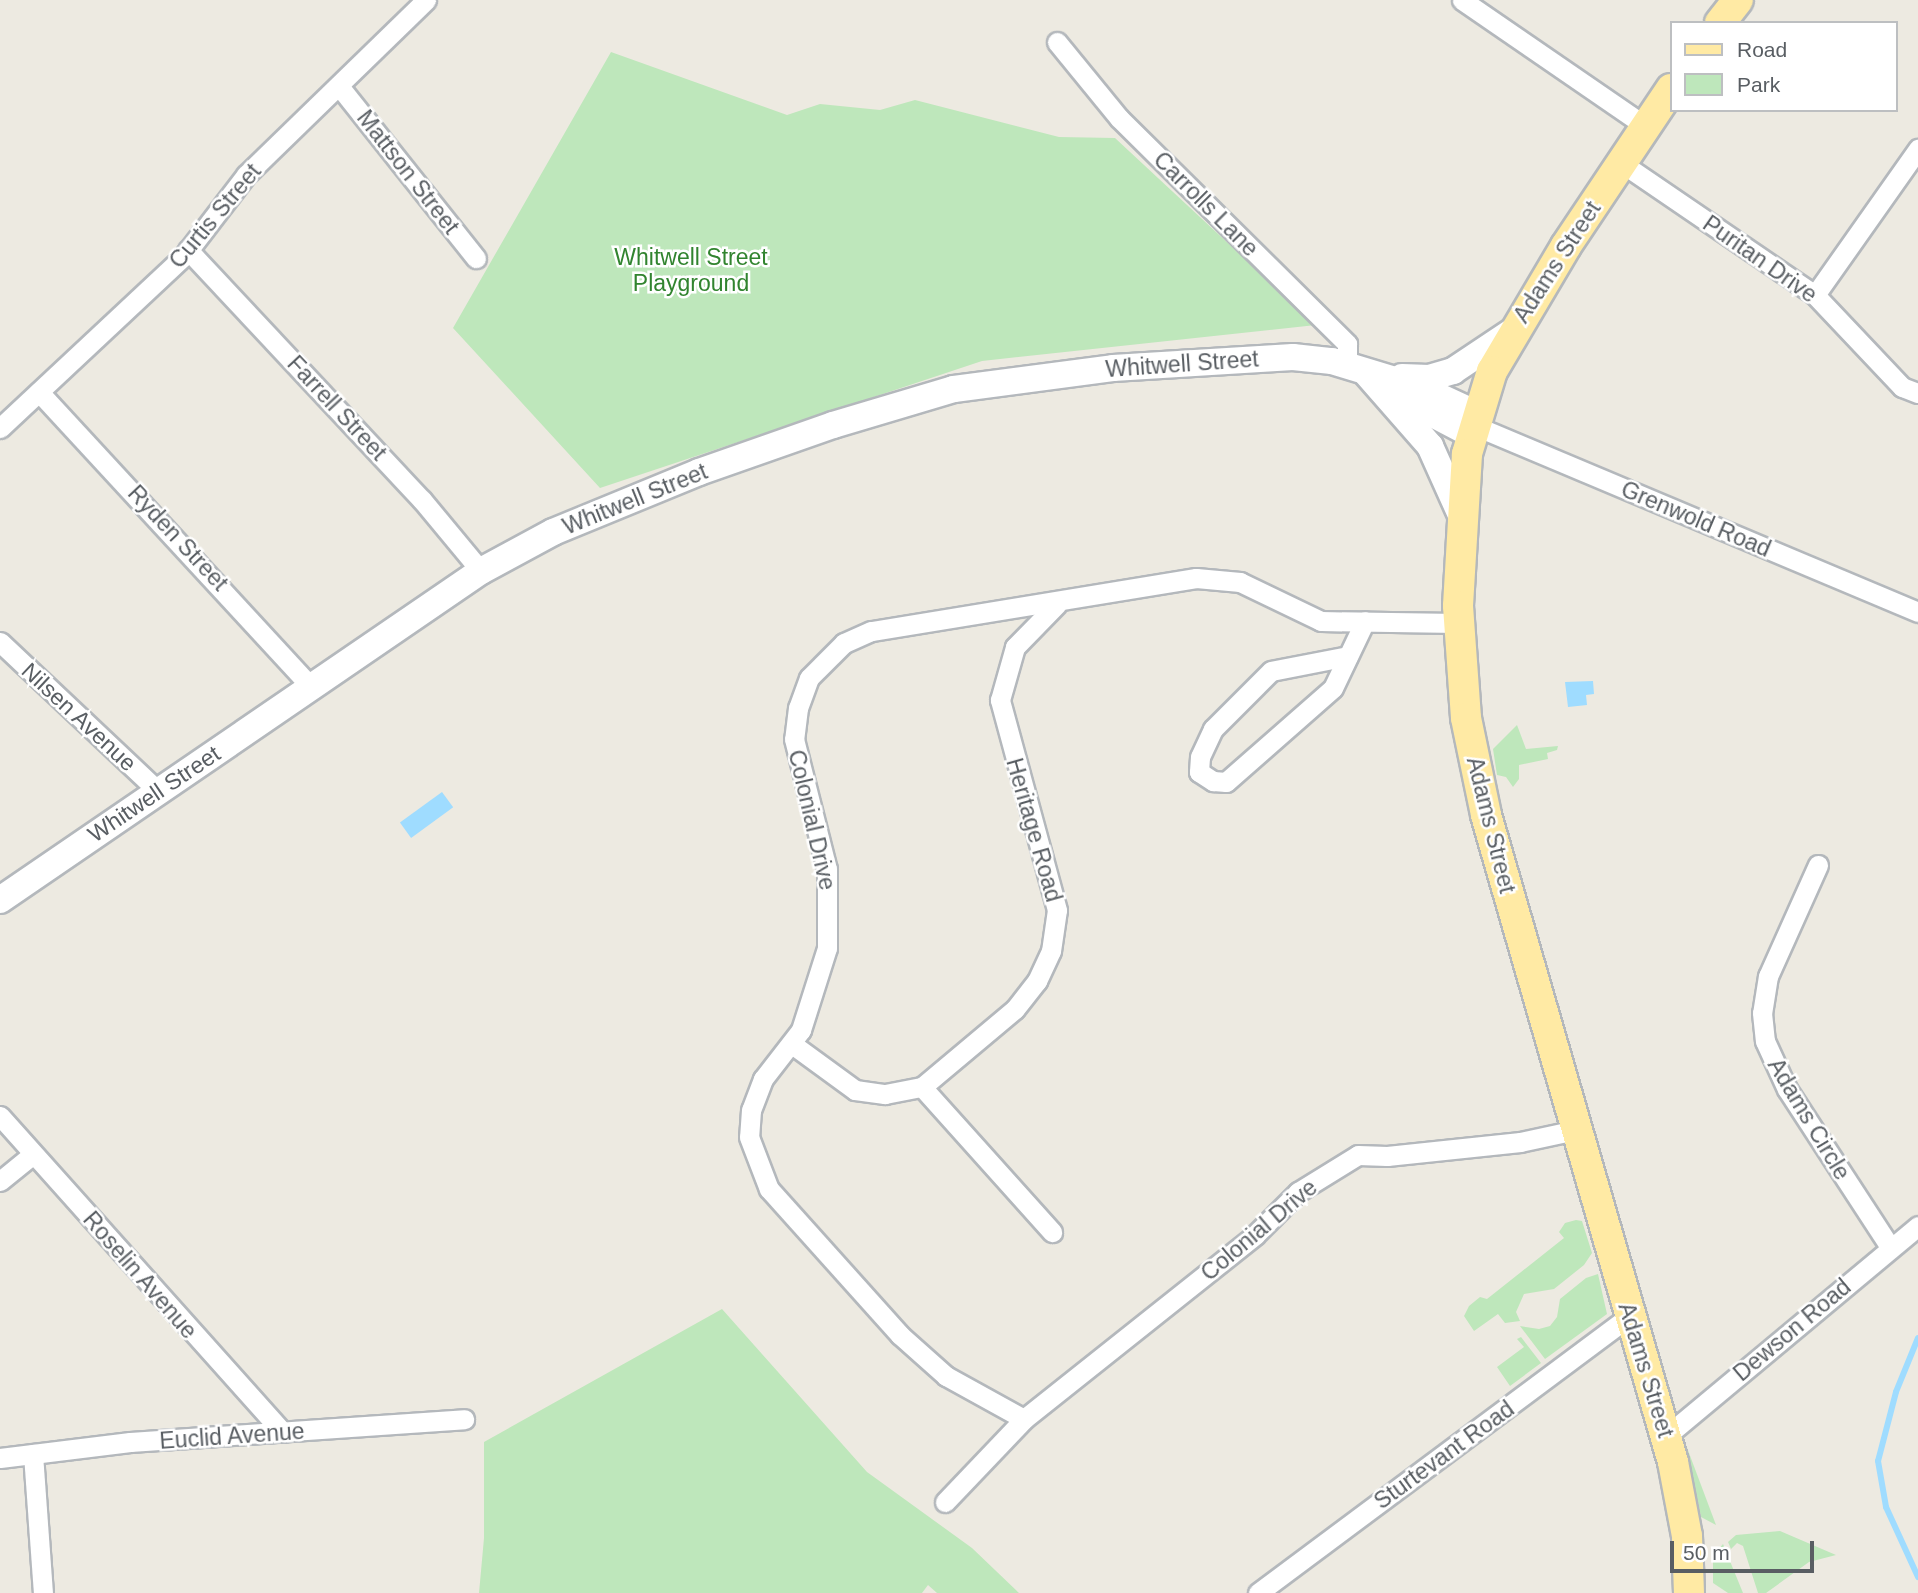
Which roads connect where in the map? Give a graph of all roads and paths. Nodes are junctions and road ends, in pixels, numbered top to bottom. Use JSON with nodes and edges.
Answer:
{"nodes":[{"id":1,"x":426,"y":0,"type":"edge"},
{"id":2,"x":1462,"y":0,"type":"edge"},
{"id":3,"x":1738,"y":0,"type":"edge"},
{"id":4,"x":1722,"y":21,"type":"edge"},
{"id":5,"x":1056,"y":42,"type":"dead end"},
{"id":6,"x":339,"y":86,"type":"junction"},
{"id":7,"x":1670,"y":90,"type":"edge"},
{"id":8,"x":1646,"y":126,"type":"junction"},
{"id":9,"x":1918,"y":149,"type":"edge"},
{"id":10,"x":1623,"y":164,"type":"junction"},
{"id":11,"x":188,"y":250,"type":"junction"},
{"id":12,"x":476,"y":258,"type":"dead end"},
{"id":13,"x":1815,"y":295,"type":"junction"},
{"id":14,"x":1513,"y":331,"type":"junction"},
{"id":15,"x":1356,"y":369,"type":"junction"},
{"id":16,"x":39,"y":392,"type":"junction"},
{"id":17,"x":1918,"y":393,"type":"edge"},
{"id":18,"x":1474,"y":424,"type":"junction"},
{"id":19,"x":0,"y":428,"type":"edge"},
{"id":20,"x":1461,"y":515,"type":"junction"},
{"id":21,"x":481,"y":571,"type":"junction"},
{"id":22,"x":1058,"y":603,"type":"junction"},
{"id":23,"x":1918,"y":612,"type":"edge"},
{"id":24,"x":1365,"y":621,"type":"junction"},
{"id":25,"x":1458,"y":623,"type":"junction"},
{"id":26,"x":0,"y":642,"type":"edge"},
{"id":27,"x":1348,"y":656,"type":"junction"},
{"id":28,"x":312,"y":688,"type":"junction"},
{"id":29,"x":158,"y":791,"type":"junction"},
{"id":30,"x":1818,"y":865,"type":"dead end"},
{"id":31,"x":0,"y":900,"type":"edge"},
{"id":32,"x":792,"y":1044,"type":"junction"},
{"id":33,"x":922,"y":1087,"type":"junction"},
{"id":34,"x":0,"y":1116,"type":"edge"},
{"id":35,"x":1576,"y":1130,"type":"junction"},
{"id":36,"x":32,"y":1155,"type":"junction"},
{"id":37,"x":0,"y":1181,"type":"edge"},
{"id":38,"x":1918,"y":1226,"type":"edge"},
{"id":39,"x":1052,"y":1232,"type":"dead end"},
{"id":40,"x":1890,"y":1247,"type":"junction"},
{"id":41,"x":1629,"y":1316,"type":"junction"},
{"id":42,"x":464,"y":1419,"type":"dead end"},
{"id":43,"x":1024,"y":1419,"type":"junction"},
{"id":44,"x":283,"y":1432,"type":"junction"},
{"id":45,"x":1667,"y":1436,"type":"junction"},
{"id":46,"x":33,"y":1454,"type":"junction"},
{"id":47,"x":0,"y":1458,"type":"edge"},
{"id":48,"x":945,"y":1502,"type":"dead end"},
{"id":49,"x":43,"y":1593,"type":"edge"},
{"id":50,"x":1258,"y":1593,"type":"edge"},
{"id":51,"x":1689,"y":1593,"type":"edge"}],
"edges":[{"from":1,"to":6,"type":"street","name":"Curtis Street"},
{"from":2,"to":8,"type":"street"},
{"from":3,"to":4,"type":"main road"},
{"from":5,"to":15,"type":"street","name":"Carrolls Lane"},
{"from":6,"to":11,"type":"street","name":"Curtis Street"},
{"from":6,"to":12,"type":"street","name":"Mattson Street"},
{"from":7,"to":8,"type":"main road","name":"Adams Street"},
{"from":8,"to":10,"type":"main road","name":"Adams Street"},
{"from":9,"to":13,"type":"street"},
{"from":10,"to":13,"type":"street","name":"Puritan Drive"},
{"from":10,"to":14,"type":"main road","name":"Adams Street"},
{"from":11,"to":16,"type":"street","name":"Curtis Street"},
{"from":11,"to":21,"type":"street","name":"Farrell Street"},
{"from":13,"to":17,"type":"street","name":"Puritan Drive"},
{"from":14,"to":15,"type":"street"},
{"from":14,"to":18,"type":"main road","name":"Adams Street"},
{"from":15,"to":18,"type":"street","name":"Whitwell Street"},
{"from":15,"to":20,"type":"street"},
{"from":15,"to":21,"type":"street","name":"Whitwell Street"},
{"from":16,"to":19,"type":"street","name":"Curtis Street"},
{"from":16,"to":28,"type":"street","name":"Ryden Street"},
{"from":18,"to":20,"type":"main road","name":"Adams Street"},
{"from":18,"to":23,"type":"street","name":"Grenwold Road"},
{"from":20,"to":25,"type":"main road","name":"Adams Street"},
{"from":21,"to":28,"type":"street","name":"Whitwell Street"},
{"from":22,"to":24,"type":"street","name":"Colonial Drive"},
{"from":22,"to":32,"type":"street","name":"Colonial Drive"},
{"from":22,"to":33,"type":"street","name":"Heritage Road"},
{"from":24,"to":25,"type":"street","name":"Colonial Drive"},
{"from":24,"to":27,"type":"street"},
{"from":25,"to":35,"type":"main road","name":"Adams Street"},
{"from":26,"to":29,"type":"street","name":"Nilsen Avenue"},
{"from":27,"to":27,"type":"street"},
{"from":28,"to":29,"type":"street","name":"Whitwell Street"},
{"from":29,"to":31,"type":"street","name":"Whitwell Street"},
{"from":30,"to":40,"type":"street","name":"Adams Circle"},
{"from":32,"to":33,"type":"street","name":"Heritage Road"},
{"from":32,"to":43,"type":"street","name":"Colonial Drive"},
{"from":33,"to":39,"type":"street"},
{"from":34,"to":36,"type":"street","name":"Roselin Avenue"},
{"from":35,"to":41,"type":"main road","name":"Adams Street"},
{"from":35,"to":43,"type":"street","name":"Colonial Drive"},
{"from":36,"to":37,"type":"street"},
{"from":36,"to":44,"type":"street","name":"Roselin Avenue"},
{"from":38,"to":40,"type":"street","name":"Dewson Road"},
{"from":40,"to":45,"type":"street","name":"Dewson Road"},
{"from":41,"to":45,"type":"main road","name":"Adams Street"},
{"from":41,"to":50,"type":"street","name":"Sturtevant Road"},
{"from":42,"to":44,"type":"street","name":"Euclid Avenue"},
{"from":43,"to":48,"type":"street","name":"Colonial Drive"},
{"from":44,"to":46,"type":"street","name":"Euclid Avenue"},
{"from":45,"to":51,"type":"main road","name":"Adams Street"},
{"from":46,"to":47,"type":"street","name":"Euclid Avenue"},
{"from":46,"to":49,"type":"street"}]}
